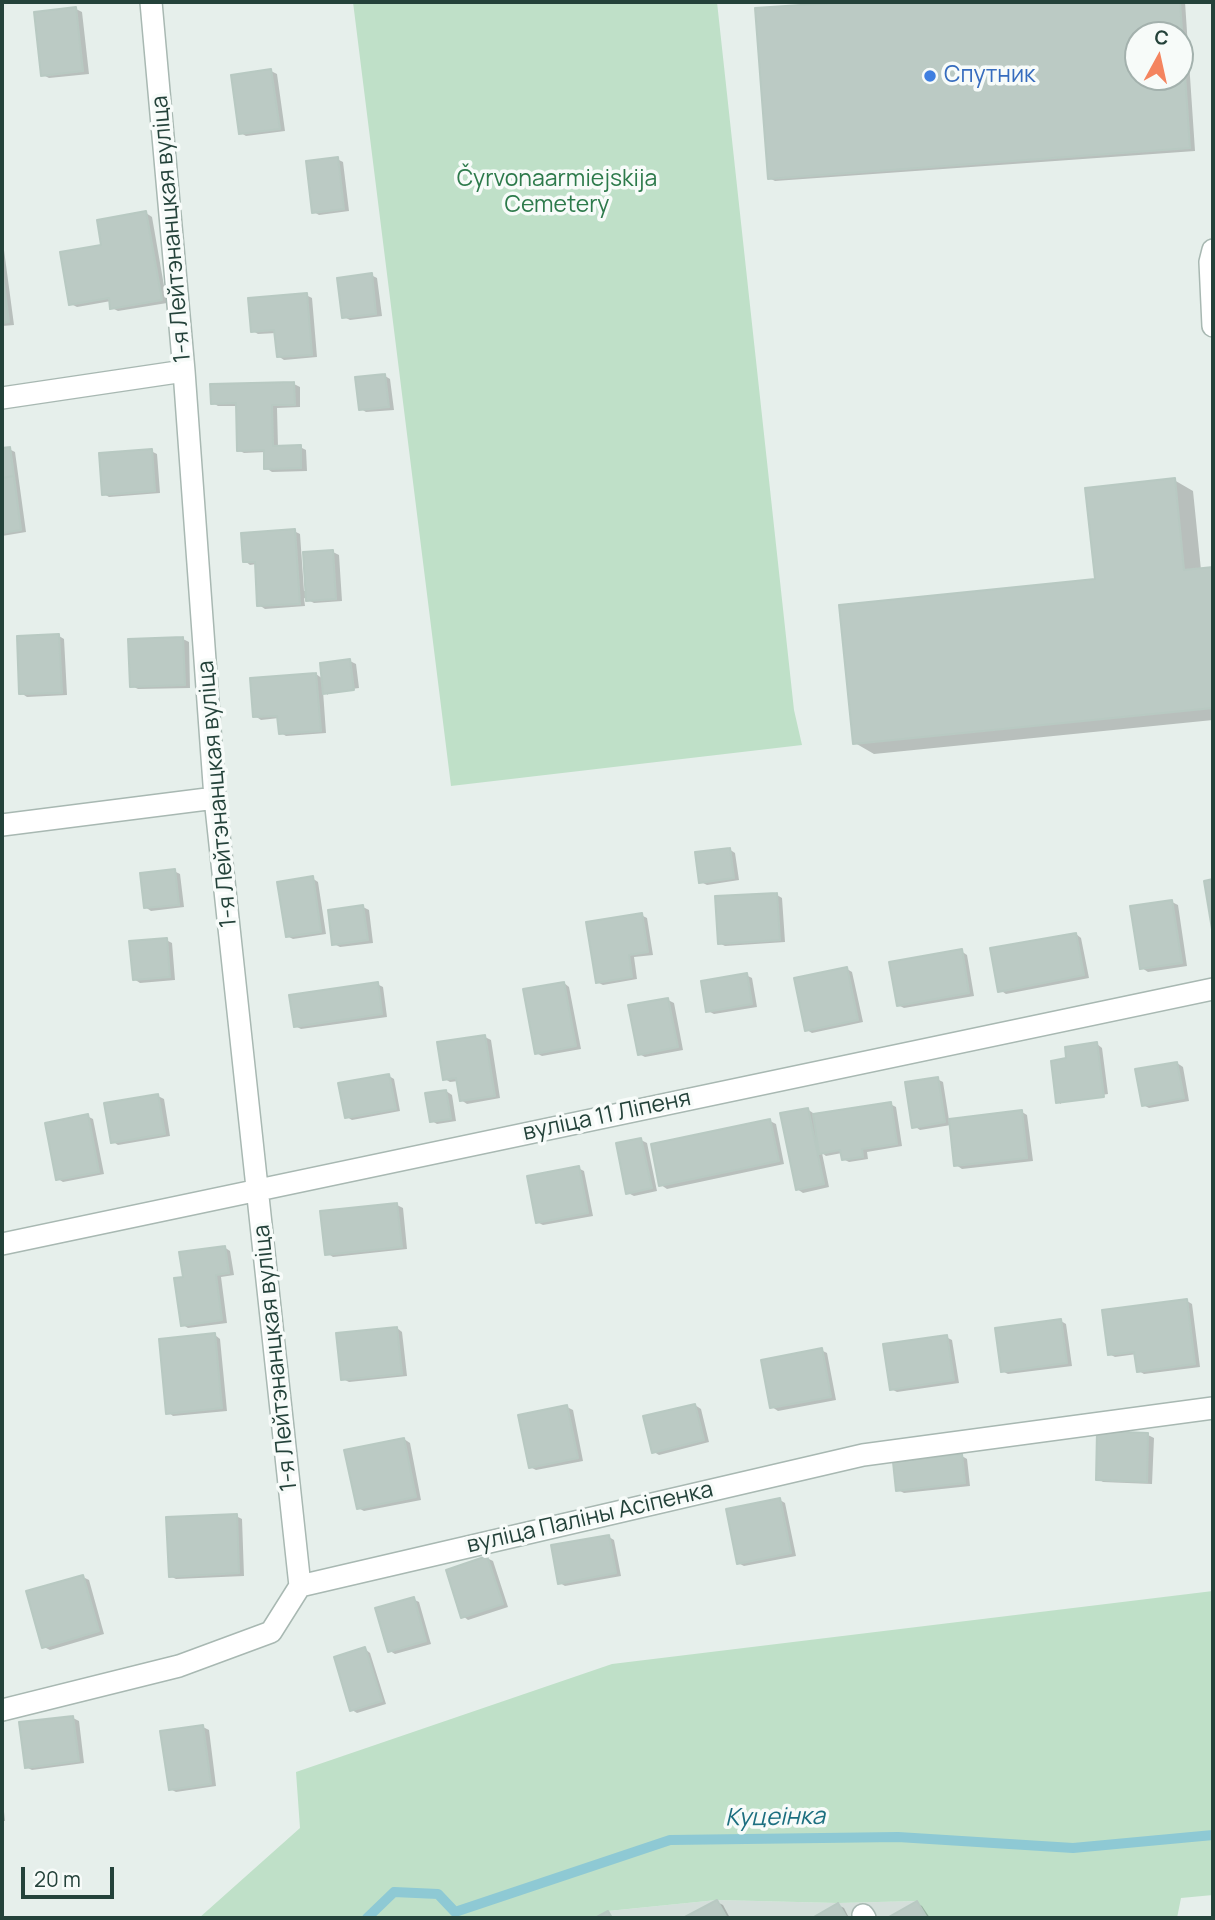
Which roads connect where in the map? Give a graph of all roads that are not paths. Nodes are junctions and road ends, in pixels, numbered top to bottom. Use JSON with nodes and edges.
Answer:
{"nodes":[{"id":1,"x":151,"y":2,"type":"edge"},
{"id":2,"x":1213,"y":250,"type":"edge"},
{"id":3,"x":1213,"y":326,"type":"edge"},
{"id":4,"x":184,"y":370,"type":"junction"},
{"id":5,"x":2,"y":398,"type":"edge"},
{"id":6,"x":215,"y":798,"type":"junction"},
{"id":7,"x":2,"y":825,"type":"edge"},
{"id":8,"x":1213,"y":989,"type":"edge"},
{"id":9,"x":258,"y":1189,"type":"junction"},
{"id":10,"x":2,"y":1244,"type":"edge"},
{"id":11,"x":1213,"y":1408,"type":"edge"},
{"id":12,"x":300,"y":1586,"type":"junction"},
{"id":13,"x":2,"y":1710,"type":"edge"}],
"edges":[{"from":1,"to":4,"type":"street","name":"1-я Лейтэнанцкая вуліца"},
{"from":2,"to":3,"type":"street"},
{"from":4,"to":5,"type":"street"},
{"from":4,"to":6,"type":"street","name":"1-я Лейтэнанцкая вуліца"},
{"from":6,"to":7,"type":"street"},
{"from":6,"to":9,"type":"street","name":"1-я Лейтэнанцкая вуліца"},
{"from":8,"to":9,"type":"street","name":"вуліца 11 Ліпеня"},
{"from":9,"to":10,"type":"street","name":"вуліца 11 Ліпеня"},
{"from":9,"to":12,"type":"street","name":"1-я Лейтэнанцкая вуліца"},
{"from":11,"to":12,"type":"street","name":"вуліца Паліны Асіпенка"},
{"from":12,"to":13,"type":"street"}]}
